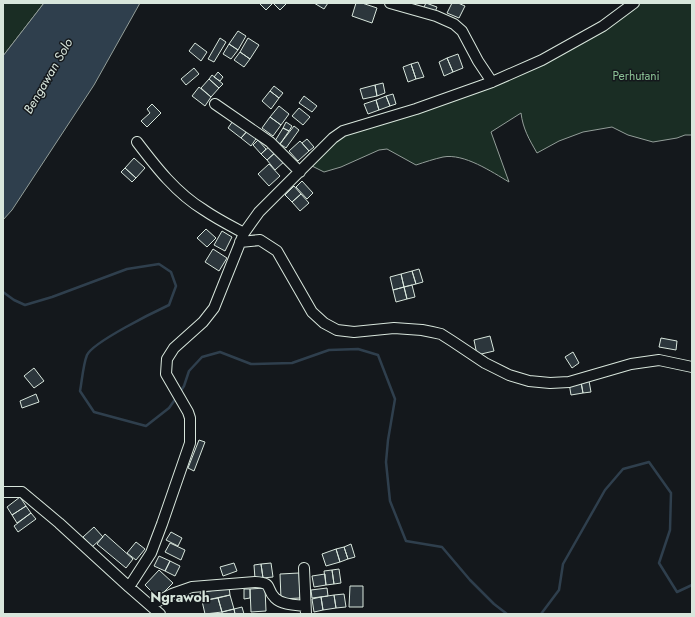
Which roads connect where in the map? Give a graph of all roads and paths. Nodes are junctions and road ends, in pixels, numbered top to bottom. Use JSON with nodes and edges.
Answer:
{"nodes":[{"id":1,"x":390,"y":3,"type":"edge"},
{"id":2,"x":634,"y":3,"type":"edge"},
{"id":3,"x":492,"y":82,"type":"junction"},
{"id":4,"x":215,"y":104,"type":"dead end"},
{"id":5,"x":137,"y":142,"type":"dead end"},
{"id":6,"x":300,"y":172,"type":"junction"},
{"id":7,"x":242,"y":237,"type":"junction"},
{"id":8,"x":692,"y":367,"type":"edge"},
{"id":9,"x":3,"y":492,"type":"edge"},
{"id":10,"x":304,"y":568,"type":"dead end"},
{"id":11,"x":129,"y":586,"type":"junction"},
{"id":12,"x":151,"y":605,"type":"junction"},
{"id":13,"x":305,"y":610,"type":"edge"},
{"id":14,"x":160,"y":614,"type":"edge"}],
"edges":[{"from":1,"to":3,"type":"street"},
{"from":2,"to":3,"type":"street"},
{"from":3,"to":6,"type":"street"},
{"from":4,"to":6,"type":"street"},
{"from":5,"to":7,"type":"street"},
{"from":6,"to":7,"type":"street"},
{"from":7,"to":8,"type":"street"},
{"from":7,"to":11,"type":"street"},
{"from":9,"to":11,"type":"street"},
{"from":10,"to":13,"type":"street"},
{"from":11,"to":12,"type":"street"},
{"from":12,"to":13,"type":"street"},
{"from":12,"to":14,"type":"street"}]}
